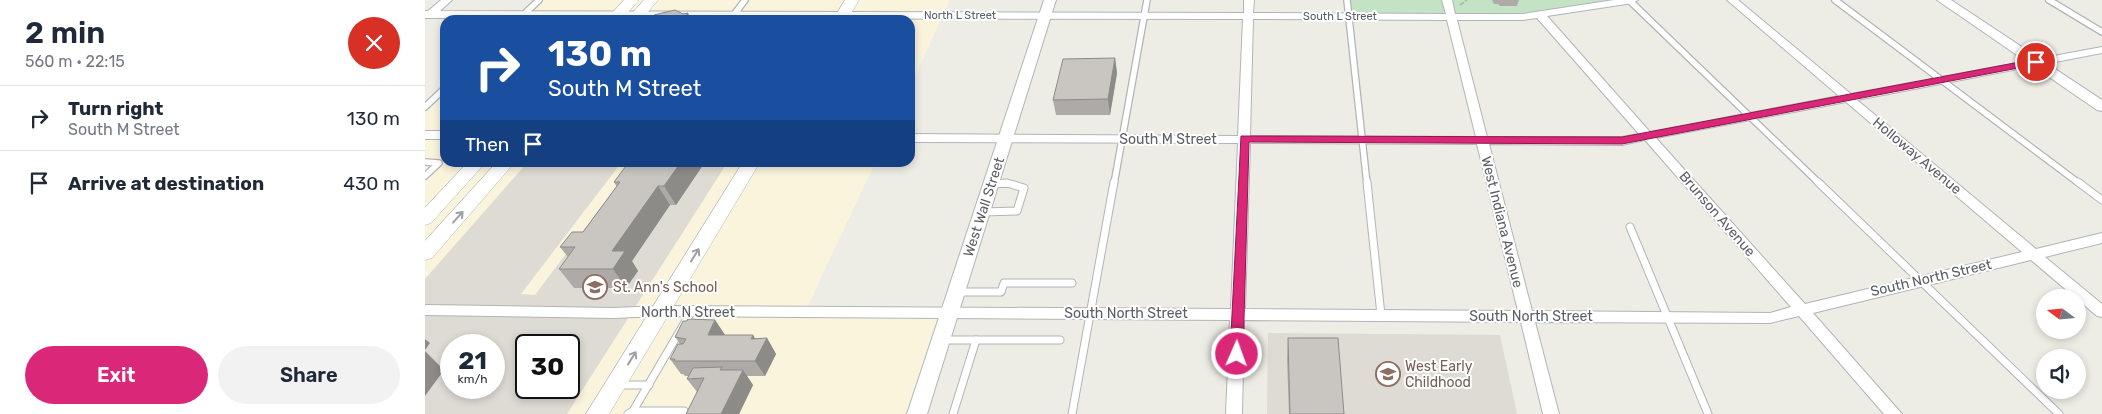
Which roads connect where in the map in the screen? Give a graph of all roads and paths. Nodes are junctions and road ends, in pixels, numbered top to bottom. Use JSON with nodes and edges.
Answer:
{"nodes":[{"id":1,"x":447,"y":0,"type":"edge"},
{"id":2,"x":539,"y":0,"type":"edge"},
{"id":3,"x":633,"y":0,"type":"edge"},
{"id":4,"x":651,"y":0,"type":"edge"},
{"id":5,"x":745,"y":0,"type":"edge"},
{"id":6,"x":852,"y":0,"type":"edge"},
{"id":7,"x":1147,"y":0,"type":"edge"},
{"id":8,"x":1249,"y":0,"type":"edge"},
{"id":9,"x":1347,"y":0,"type":"edge"},
{"id":10,"x":1447,"y":0,"type":"edge"},
{"id":11,"x":1631,"y":0,"type":"edge"},
{"id":12,"x":1732,"y":0,"type":"edge"},
{"id":13,"x":1835,"y":0,"type":"edge"},
{"id":14,"x":1943,"y":0,"type":"edge"},
{"id":15,"x":2049,"y":0,"type":"edge"},
{"id":16,"x":1048,"y":8,"type":"edge"},
{"id":17,"x":427,"y":15,"type":"edge"},
{"id":18,"x":440,"y":15,"type":"edge"},
{"id":19,"x":523,"y":15,"type":"edge"},
{"id":20,"x":618,"y":15,"type":"edge"},
{"id":21,"x":638,"y":15,"type":"edge"},
{"id":22,"x":734,"y":15,"type":"edge"},
{"id":23,"x":843,"y":15,"type":"edge"},
{"id":24,"x":888,"y":15,"type":"edge"},
{"id":25,"x":1144,"y":15,"type":"junction"},
{"id":26,"x":1540,"y":15,"type":"junction"},
{"id":27,"x":1248,"y":16,"type":"junction"},
{"id":28,"x":1348,"y":16,"type":"junction"},
{"id":29,"x":1451,"y":16,"type":"junction"},
{"id":30,"x":2102,"y":32,"type":"edge"},
{"id":31,"x":2102,"y":50,"type":"edge"},
{"id":32,"x":2036,"y":62,"type":"junction"},
{"id":33,"x":1942,"y":80,"type":"junction"},
{"id":34,"x":440,"y":93,"type":"edge"},
{"id":35,"x":1848,"y":98,"type":"junction"},
{"id":36,"x":425,"y":107,"type":"edge"},
{"id":37,"x":2102,"y":107,"type":"edge"},
{"id":38,"x":1750,"y":116,"type":"junction"},
{"id":39,"x":425,"y":135,"type":"edge"},
{"id":40,"x":440,"y":135,"type":"edge"},
{"id":41,"x":1648,"y":136,"type":"junction"},
{"id":42,"x":915,"y":138,"type":"edge"},
{"id":43,"x":1006,"y":138,"type":"junction"},
{"id":44,"x":1122,"y":138,"type":"junction"},
{"id":45,"x":1244,"y":139,"type":"junction"},
{"id":46,"x":1361,"y":139,"type":"junction"},
{"id":47,"x":1482,"y":140,"type":"junction"},
{"id":48,"x":425,"y":162,"type":"edge"},
{"id":49,"x":473,"y":167,"type":"edge"},
{"id":50,"x":502,"y":167,"type":"edge"},
{"id":51,"x":749,"y":167,"type":"edge"},
{"id":52,"x":425,"y":176,"type":"edge"},
{"id":53,"x":992,"y":184,"type":"junction"},
{"id":54,"x":2102,"y":200,"type":"edge"},
{"id":55,"x":983,"y":212,"type":"junction"},
{"id":56,"x":425,"y":219,"type":"edge"},
{"id":57,"x":1630,"y":228,"type":"dead end"},
{"id":58,"x":2102,"y":238,"type":"edge"},
{"id":59,"x":425,"y":253,"type":"edge"},
{"id":60,"x":2033,"y":254,"type":"junction"},
{"id":61,"x":1920,"y":281,"type":"junction"},
{"id":62,"x":1072,"y":283,"type":"dead end"},
{"id":63,"x":957,"y":292,"type":"junction"},
{"id":64,"x":425,"y":310,"type":"edge"},
{"id":65,"x":1801,"y":310,"type":"junction"},
{"id":66,"x":661,"y":311,"type":"junction"},
{"id":67,"x":691,"y":312,"type":"junction"},
{"id":68,"x":951,"y":312,"type":"junction"},
{"id":69,"x":2102,"y":312,"type":"edge"},
{"id":70,"x":1090,"y":313,"type":"junction"},
{"id":71,"x":1238,"y":314,"type":"junction"},
{"id":72,"x":1381,"y":315,"type":"junction"},
{"id":73,"x":1526,"y":316,"type":"junction"},
{"id":74,"x":1667,"y":317,"type":"junction"},
{"id":75,"x":942,"y":340,"type":"junction"},
{"id":76,"x":977,"y":340,"type":"junction"},
{"id":77,"x":1060,"y":340,"type":"dead end"},
{"id":78,"x":615,"y":385,"type":"junction"},
{"id":79,"x":649,"y":385,"type":"junction"},
{"id":80,"x":631,"y":412,"type":"edge"},
{"id":81,"x":597,"y":414,"type":"edge"},
{"id":82,"x":682,"y":414,"type":"edge"},
{"id":83,"x":917,"y":414,"type":"edge"},
{"id":84,"x":953,"y":414,"type":"edge"},
{"id":85,"x":1072,"y":414,"type":"edge"},
{"id":86,"x":1234,"y":414,"type":"edge"},
{"id":87,"x":1551,"y":414,"type":"edge"},
{"id":88,"x":1708,"y":414,"type":"edge"},
{"id":89,"x":1893,"y":414,"type":"edge"},
{"id":90,"x":2059,"y":414,"type":"edge"}],
"edges":[{"from":1,"to":17,"type":"street"},
{"from":2,"to":19,"type":"lane"},
{"from":3,"to":20,"type":"main road"},
{"from":4,"to":21,"type":"main road"},
{"from":5,"to":22,"type":"lane"},
{"from":6,"to":23,"type":"main road"},
{"from":7,"to":25,"type":"lane"},
{"from":8,"to":27,"type":"street"},
{"from":9,"to":28,"type":"lane"},
{"from":10,"to":29,"type":"street","name":"West Indiana Avenue"},
{"from":11,"to":26,"type":"street","name":"South L Street"},
{"from":11,"to":38,"type":"lane"},
{"from":12,"to":35,"type":"street","name":"Holloway Avenue"},
{"from":13,"to":33,"type":"lane"},
{"from":14,"to":32,"type":"street"},
{"from":15,"to":30,"type":"lane"},
{"from":16,"to":24,"type":"street","name":"North L Street"},
{"from":16,"to":25,"type":"street","name":"South L Street"},
{"from":16,"to":43,"type":"street","name":"West Wall Street"},
{"from":17,"to":18,"type":"street","name":"North L Street"},
{"from":25,"to":27,"type":"street","name":"South L Street"},
{"from":25,"to":44,"type":"lane"},
{"from":26,"to":29,"type":"street","name":"South L Street"},
{"from":26,"to":41,"type":"street","name":"Brunson Avenue"},
{"from":27,"to":28,"type":"street","name":"South L Street"},
{"from":27,"to":45,"type":"street"},
{"from":28,"to":29,"type":"street","name":"South L Street"},
{"from":28,"to":46,"type":"lane"},
{"from":29,"to":47,"type":"street","name":"West Indiana Avenue"},
{"from":31,"to":32,"type":"street","name":"South M Street"},
{"from":32,"to":33,"type":"street","name":"South M Street"},
{"from":32,"to":37,"type":"street"},
{"from":33,"to":35,"type":"street","name":"South M Street"},
{"from":33,"to":54,"type":"lane"},
{"from":34,"to":36,"type":"lane"},
{"from":35,"to":38,"type":"street","name":"South M Street"},
{"from":35,"to":60,"type":"street","name":"Holloway Avenue"},
{"from":38,"to":41,"type":"street","name":"South M Street"},
{"from":38,"to":61,"type":"lane"},
{"from":39,"to":40,"type":"street"},
{"from":41,"to":47,"type":"street","name":"South M Street"},
{"from":41,"to":65,"type":"street","name":"Brunson Avenue"},
{"from":42,"to":43,"type":"street","name":"South M Street"},
{"from":43,"to":44,"type":"street","name":"South M Street"},
{"from":43,"to":53,"type":"street","name":"West Wall Street"},
{"from":44,"to":45,"type":"street","name":"South M Street"},
{"from":44,"to":70,"type":"lane"},
{"from":45,"to":46,"type":"street","name":"South M Street"},
{"from":45,"to":71,"type":"street"},
{"from":46,"to":47,"type":"street","name":"South M Street"},
{"from":46,"to":72,"type":"lane"},
{"from":47,"to":73,"type":"street","name":"West Indiana Avenue"},
{"from":48,"to":52,"type":"lane"},
{"from":49,"to":56,"type":"main road"},
{"from":59,"to":50,"type":"main road","one_way":true},
{"from":66,"to":51,"type":"main road","one_way":true},
{"from":53,"to":55,"type":"street","name":"West Wall Street"},
{"from":53,"to":55,"type":"lane"},
{"from":55,"to":63,"type":"street","name":"West Wall Street"},
{"from":57,"to":74,"type":"lane"},
{"from":58,"to":60,"type":"street","name":"South North Street"},
{"from":60,"to":61,"type":"street","name":"South North Street"},
{"from":60,"to":69,"type":"street","name":"Holloway Avenue"},
{"from":61,"to":65,"type":"street","name":"South North Street"},
{"from":61,"to":90,"type":"lane"},
{"from":62,"to":63,"type":"lane"},
{"from":63,"to":68,"type":"street","name":"West Wall Street"},
{"from":64,"to":66,"type":"street","name":"North N Street"},
{"from":65,"to":74,"type":"street","name":"South North Street"},
{"from":65,"to":89,"type":"street","name":"Brunson Avenue"},
{"from":66,"to":67,"type":"street","name":"North N Street"},
{"from":78,"to":66,"type":"main road","one_way":true},
{"from":67,"to":68,"type":"street","name":"North N Street"},
{"from":67,"to":79,"type":"lane"},
{"from":68,"to":70,"type":"street","name":"South North Street"},
{"from":68,"to":75,"type":"street","name":"West Wall Street"},
{"from":70,"to":71,"type":"street","name":"South North Street"},
{"from":70,"to":85,"type":"lane"},
{"from":71,"to":72,"type":"street","name":"South North Street"},
{"from":71,"to":86,"type":"street"},
{"from":72,"to":73,"type":"street","name":"South North Street"},
{"from":73,"to":74,"type":"street","name":"South North Street"},
{"from":73,"to":87,"type":"street","name":"West Indiana Avenue"},
{"from":74,"to":88,"type":"lane"},
{"from":75,"to":76,"type":"lane"},
{"from":75,"to":83,"type":"street","name":"West Wall Street"},
{"from":76,"to":77,"type":"lane"},
{"from":76,"to":84,"type":"lane"},
{"from":78,"to":79,"type":"lane"},
{"from":78,"to":81,"type":"main road"},
{"from":79,"to":80,"type":"lane"},
{"from":80,"to":82,"type":"lane"}]}
